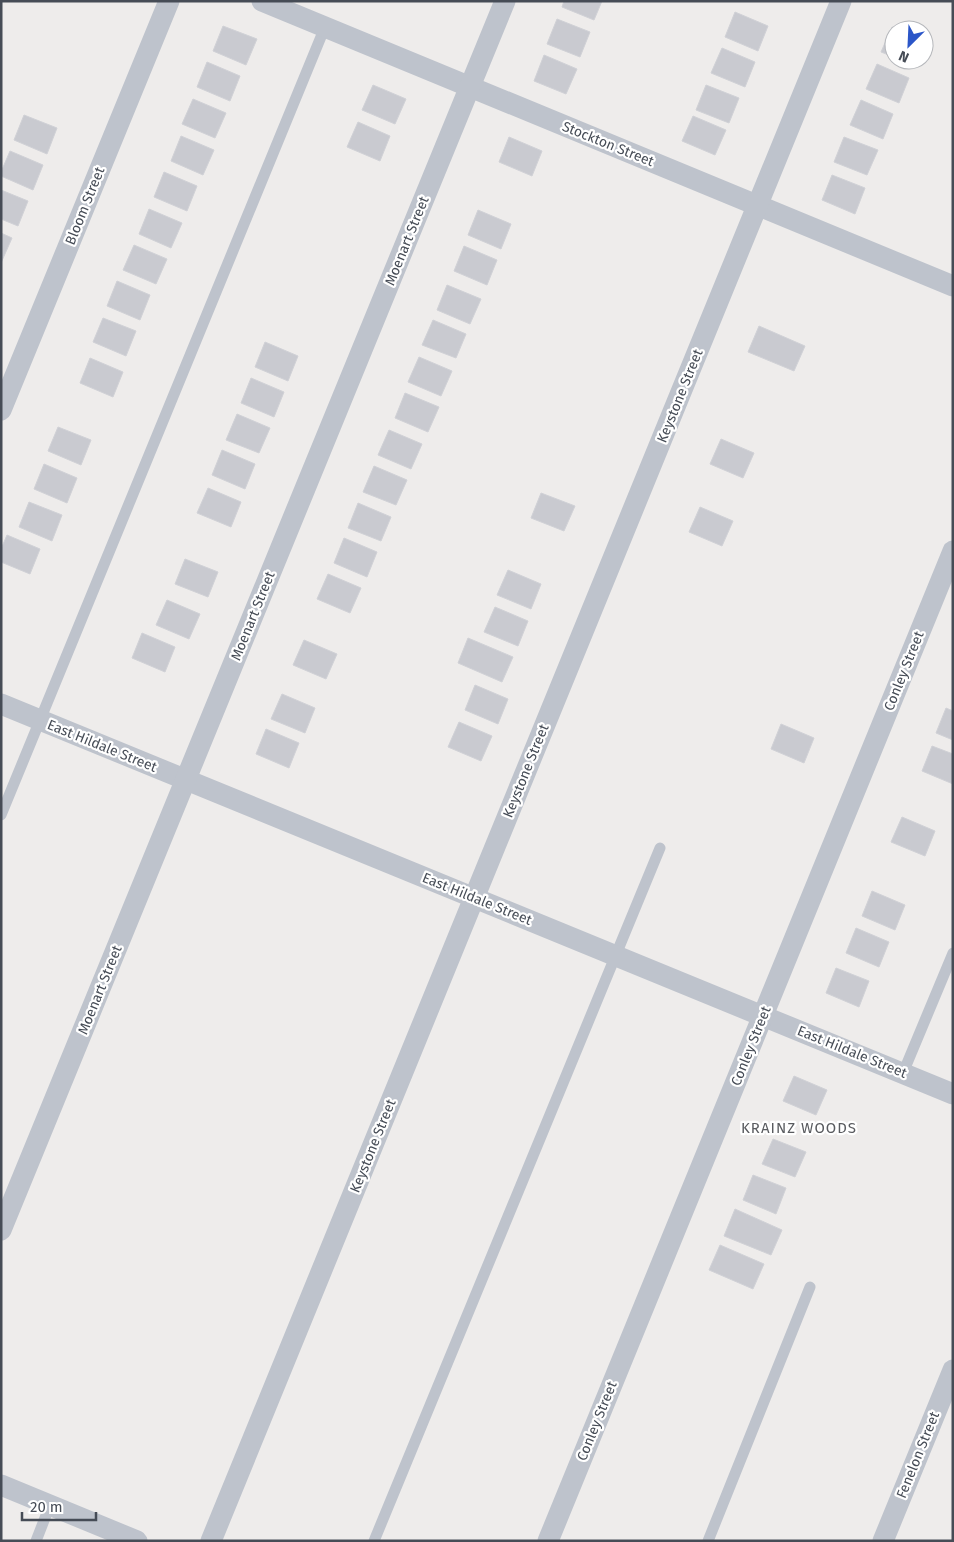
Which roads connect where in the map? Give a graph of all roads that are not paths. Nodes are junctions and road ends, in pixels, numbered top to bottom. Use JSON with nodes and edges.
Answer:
{"nodes":[{"id":1,"x":169,"y":1,"type":"edge"},
{"id":2,"x":262,"y":1,"type":"edge"},
{"id":3,"x":505,"y":1,"type":"edge"},
{"id":4,"x":841,"y":1,"type":"edge"},
{"id":5,"x":325,"y":27,"type":"junction"},
{"id":6,"x":470,"y":87,"type":"junction"},
{"id":7,"x":758,"y":206,"type":"junction"},
{"id":8,"x":953,"y":286,"type":"edge"},
{"id":9,"x":1,"y":410,"type":"edge"},
{"id":10,"x":953,"y":551,"type":"edge"},
{"id":11,"x":1,"y":704,"type":"edge"},
{"id":12,"x":40,"y":720,"type":"junction"},
{"id":13,"x":186,"y":780,"type":"junction"},
{"id":14,"x":1,"y":815,"type":"edge"},
{"id":15,"x":660,"y":848,"type":"dead end"},
{"id":16,"x":475,"y":898,"type":"junction"},
{"id":17,"x":953,"y":953,"type":"edge"},
{"id":18,"x":615,"y":956,"type":"junction"},
{"id":19,"x":763,"y":1016,"type":"junction"},
{"id":20,"x":903,"y":1074,"type":"junction"},
{"id":21,"x":953,"y":1094,"type":"edge"},
{"id":22,"x":1,"y":1230,"type":"edge"},
{"id":23,"x":810,"y":1288,"type":"dead end"},
{"id":24,"x":953,"y":1370,"type":"edge"},
{"id":25,"x":1,"y":1485,"type":"edge"},
{"id":26,"x":50,"y":1505,"type":"junction"},
{"id":27,"x":36,"y":1541,"type":"edge"},
{"id":28,"x":137,"y":1541,"type":"edge"},
{"id":29,"x":211,"y":1541,"type":"edge"},
{"id":30,"x":374,"y":1541,"type":"edge"},
{"id":31,"x":548,"y":1541,"type":"edge"},
{"id":32,"x":708,"y":1541,"type":"edge"},
{"id":33,"x":883,"y":1541,"type":"edge"}],
"edges":[{"from":1,"to":9,"type":"street","name":"Bloom Street"},
{"from":2,"to":5,"type":"street","name":"Stockton Street"},
{"from":3,"to":6,"type":"street","name":"Moenart Street"},
{"from":4,"to":7,"type":"street","name":"Keystone Street"},
{"from":5,"to":6,"type":"street","name":"Stockton Street"},
{"from":5,"to":12,"type":"lane"},
{"from":6,"to":7,"type":"street","name":"Stockton Street"},
{"from":6,"to":13,"type":"street","name":"Moenart Street"},
{"from":7,"to":8,"type":"street","name":"Stockton Street"},
{"from":7,"to":16,"type":"street","name":"Keystone Street"},
{"from":10,"to":19,"type":"street","name":"Conley Street"},
{"from":11,"to":12,"type":"street","name":"East Hildale Street"},
{"from":12,"to":13,"type":"street","name":"East Hildale Street"},
{"from":12,"to":14,"type":"lane"},
{"from":13,"to":16,"type":"street","name":"East Hildale Street"},
{"from":13,"to":22,"type":"street","name":"Moenart Street"},
{"from":15,"to":18,"type":"lane"},
{"from":16,"to":18,"type":"street","name":"East Hildale Street"},
{"from":16,"to":29,"type":"street","name":"Keystone Street"},
{"from":17,"to":20,"type":"lane"},
{"from":18,"to":19,"type":"street","name":"East Hildale Street"},
{"from":18,"to":30,"type":"lane"},
{"from":19,"to":20,"type":"street","name":"East Hildale Street"},
{"from":19,"to":31,"type":"street","name":"Conley Street"},
{"from":20,"to":21,"type":"street","name":"East Hildale Street"},
{"from":23,"to":32,"type":"lane"},
{"from":24,"to":33,"type":"street","name":"Fenelon Street"},
{"from":25,"to":26,"type":"street"},
{"from":26,"to":27,"type":"lane"},
{"from":26,"to":28,"type":"street"}]}
